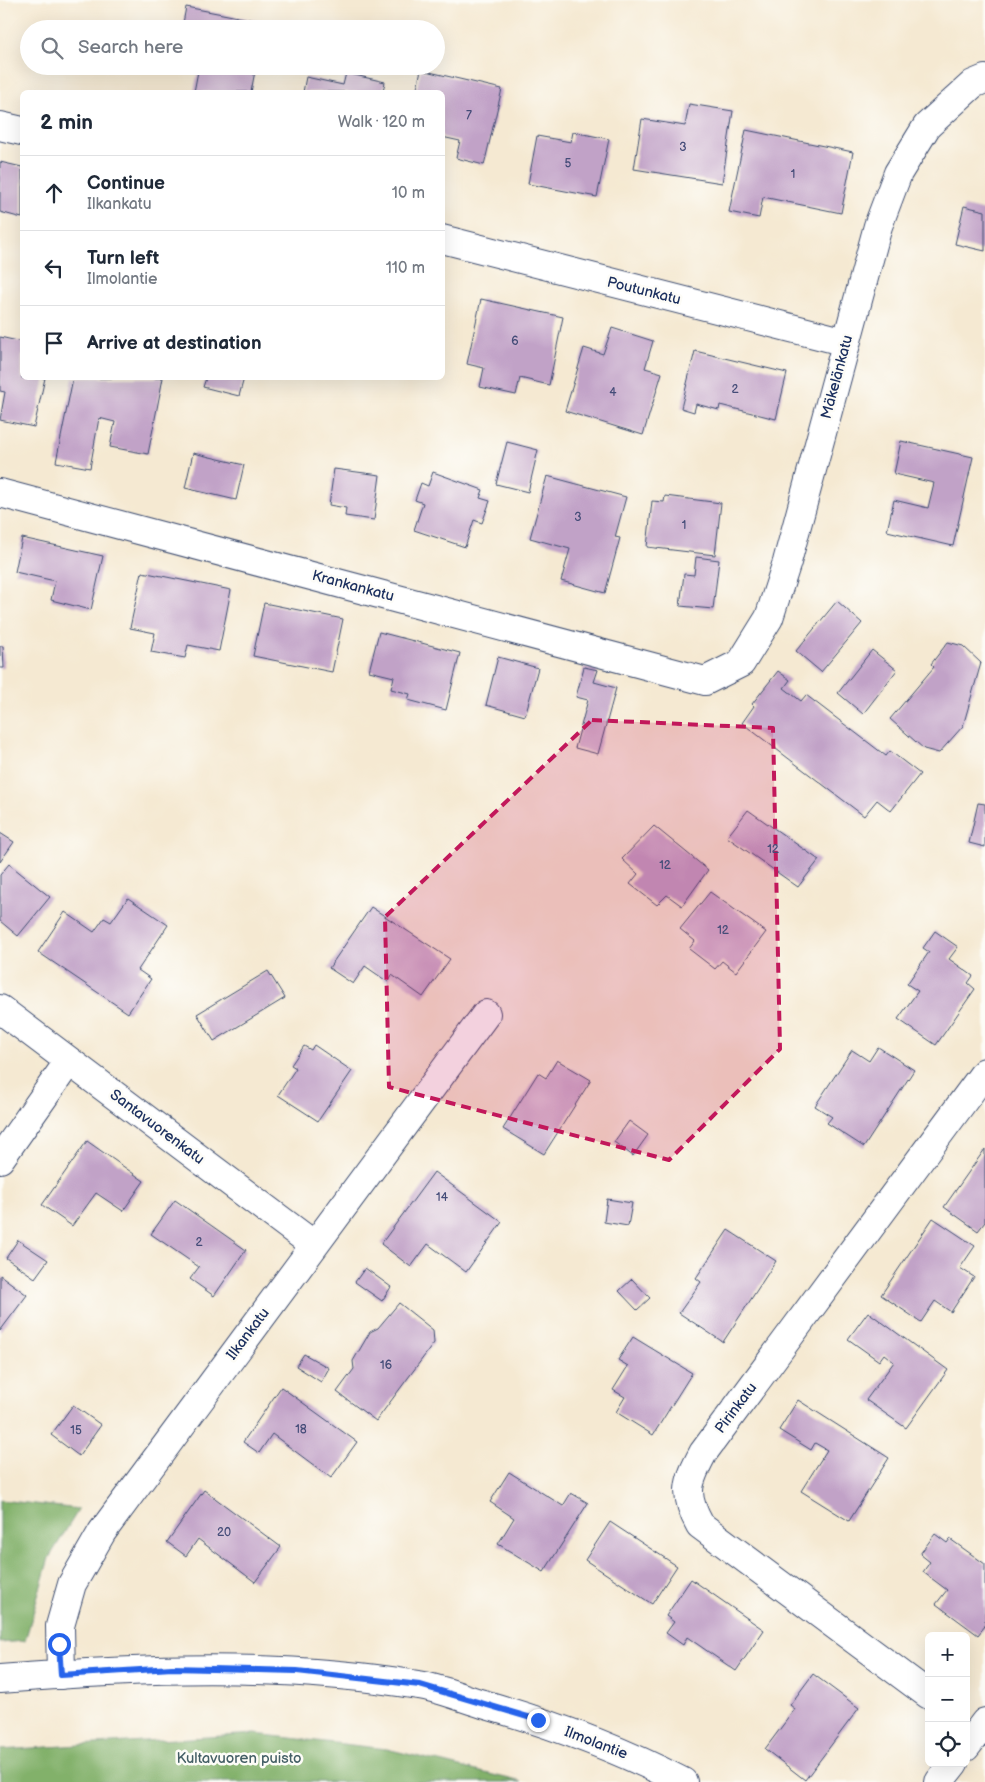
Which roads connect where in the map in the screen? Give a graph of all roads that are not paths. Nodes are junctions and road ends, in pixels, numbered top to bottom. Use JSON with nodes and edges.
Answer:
{"nodes":[{"id":1,"x":985,"y":79,"type":"edge"},
{"id":2,"x":0,"y":126,"type":"edge"},
{"id":3,"x":20,"y":131,"type":"edge"},
{"id":4,"x":445,"y":240,"type":"edge"},
{"id":5,"x":846,"y":342,"type":"junction"},
{"id":6,"x":0,"y":492,"type":"edge"},
{"id":7,"x":705,"y":681,"type":"joint"},
{"id":8,"x":0,"y":1010,"type":"edge"},
{"id":9,"x":486,"y":1014,"type":"dead end"},
{"id":10,"x":69,"y":1062,"type":"junction"},
{"id":11,"x":985,"y":1072,"type":"edge"},
{"id":12,"x":0,"y":1159,"type":"edge"},
{"id":13,"x":314,"y":1245,"type":"junction"},
{"id":14,"x":61,"y":1675,"type":"junction"},
{"id":15,"x":0,"y":1679,"type":"edge"},
{"id":16,"x":925,"y":1692,"type":"edge"},
{"id":17,"x":951,"y":1767,"type":"edge"},
{"id":18,"x":683,"y":1782,"type":"edge"},
{"id":19,"x":939,"y":1782,"type":"edge"}],
"edges":[{"from":1,"to":5,"type":"street","name":"Mäkelänkatu"},
{"from":2,"to":3,"type":"street"},
{"from":4,"to":5,"type":"street","name":"Poutunkatu"},
{"from":5,"to":7,"type":"street","name":"Mäkelänkatu"},
{"from":6,"to":7,"type":"street","name":"Krankankatu"},
{"from":8,"to":10,"type":"street","name":"Santavuorenkatu"},
{"from":9,"to":13,"type":"street","name":"Ilkankatu"},
{"from":10,"to":12,"type":"street"},
{"from":10,"to":13,"type":"street","name":"Santavuorenkatu"},
{"from":11,"to":16,"type":"street","name":"Pirinkatu"},
{"from":13,"to":14,"type":"street","name":"Ilkankatu"},
{"from":14,"to":15,"type":"street","name":"Ilmolantie"},
{"from":14,"to":18,"type":"street","name":"Ilmolantie"},
{"from":17,"to":19,"type":"street"}]}
